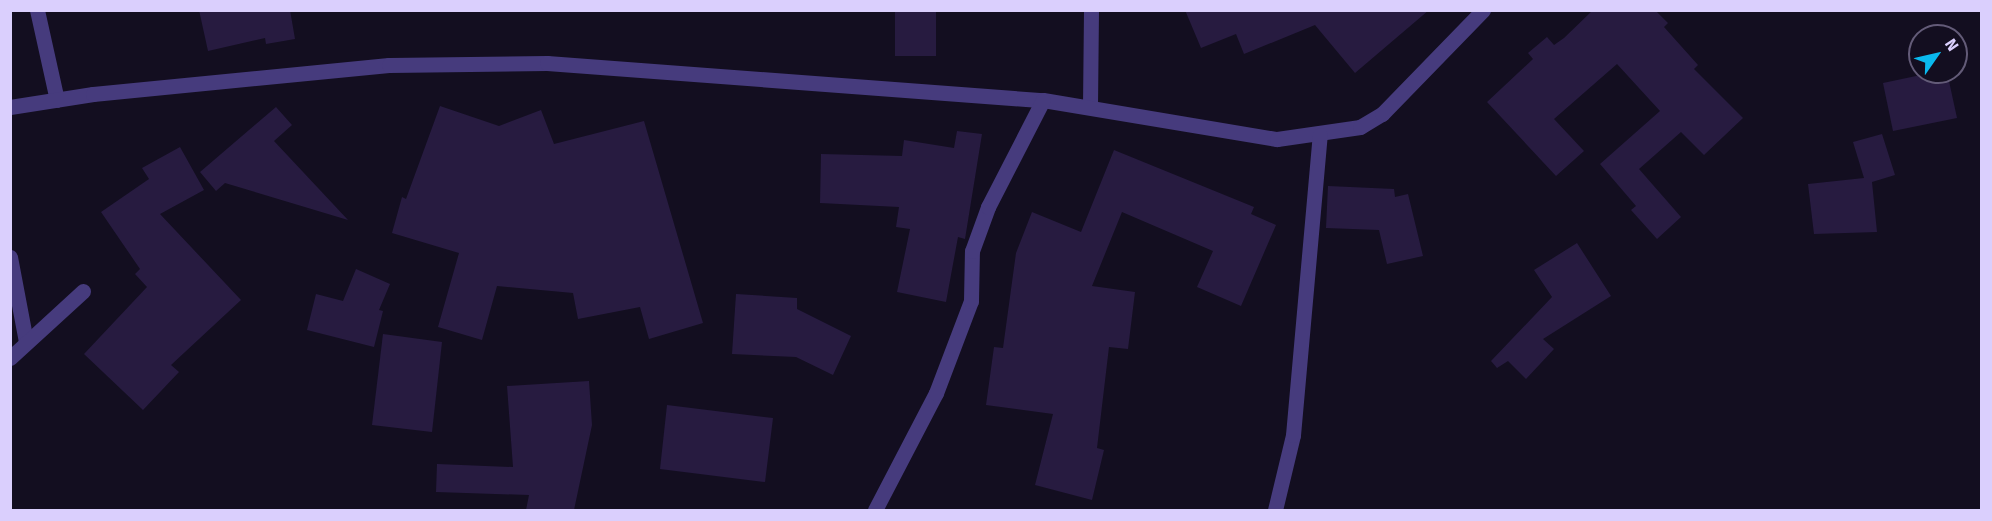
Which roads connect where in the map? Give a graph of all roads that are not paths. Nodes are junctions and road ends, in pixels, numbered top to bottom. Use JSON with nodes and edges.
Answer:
{"nodes":[{"id":1,"x":37,"y":10,"type":"edge"},
{"id":2,"x":1091,"y":10,"type":"edge"},
{"id":3,"x":1483,"y":10,"type":"edge"},
{"id":4,"x":57,"y":100,"type":"junction"},
{"id":5,"x":1043,"y":100,"type":"junction"},
{"id":6,"x":1090,"y":106,"type":"junction"},
{"id":7,"x":10,"y":107,"type":"edge"},
{"id":8,"x":1320,"y":135,"type":"junction"},
{"id":9,"x":10,"y":257,"type":"edge"},
{"id":10,"x":83,"y":291,"type":"dead end"},
{"id":11,"x":26,"y":342,"type":"junction"},
{"id":12,"x":10,"y":358,"type":"edge"},
{"id":13,"x":875,"y":510,"type":"edge"},
{"id":14,"x":1275,"y":510,"type":"edge"}],
"edges":[{"from":1,"to":4,"type":"street"},
{"from":2,"to":6,"type":"street"},
{"from":3,"to":8,"type":"street"},
{"from":4,"to":5,"type":"street"},
{"from":4,"to":7,"type":"street"},
{"from":5,"to":6,"type":"street"},
{"from":5,"to":13,"type":"street"},
{"from":6,"to":8,"type":"street"},
{"from":8,"to":14,"type":"street"},
{"from":9,"to":11,"type":"street"},
{"from":10,"to":11,"type":"street"},
{"from":11,"to":12,"type":"street"}]}
